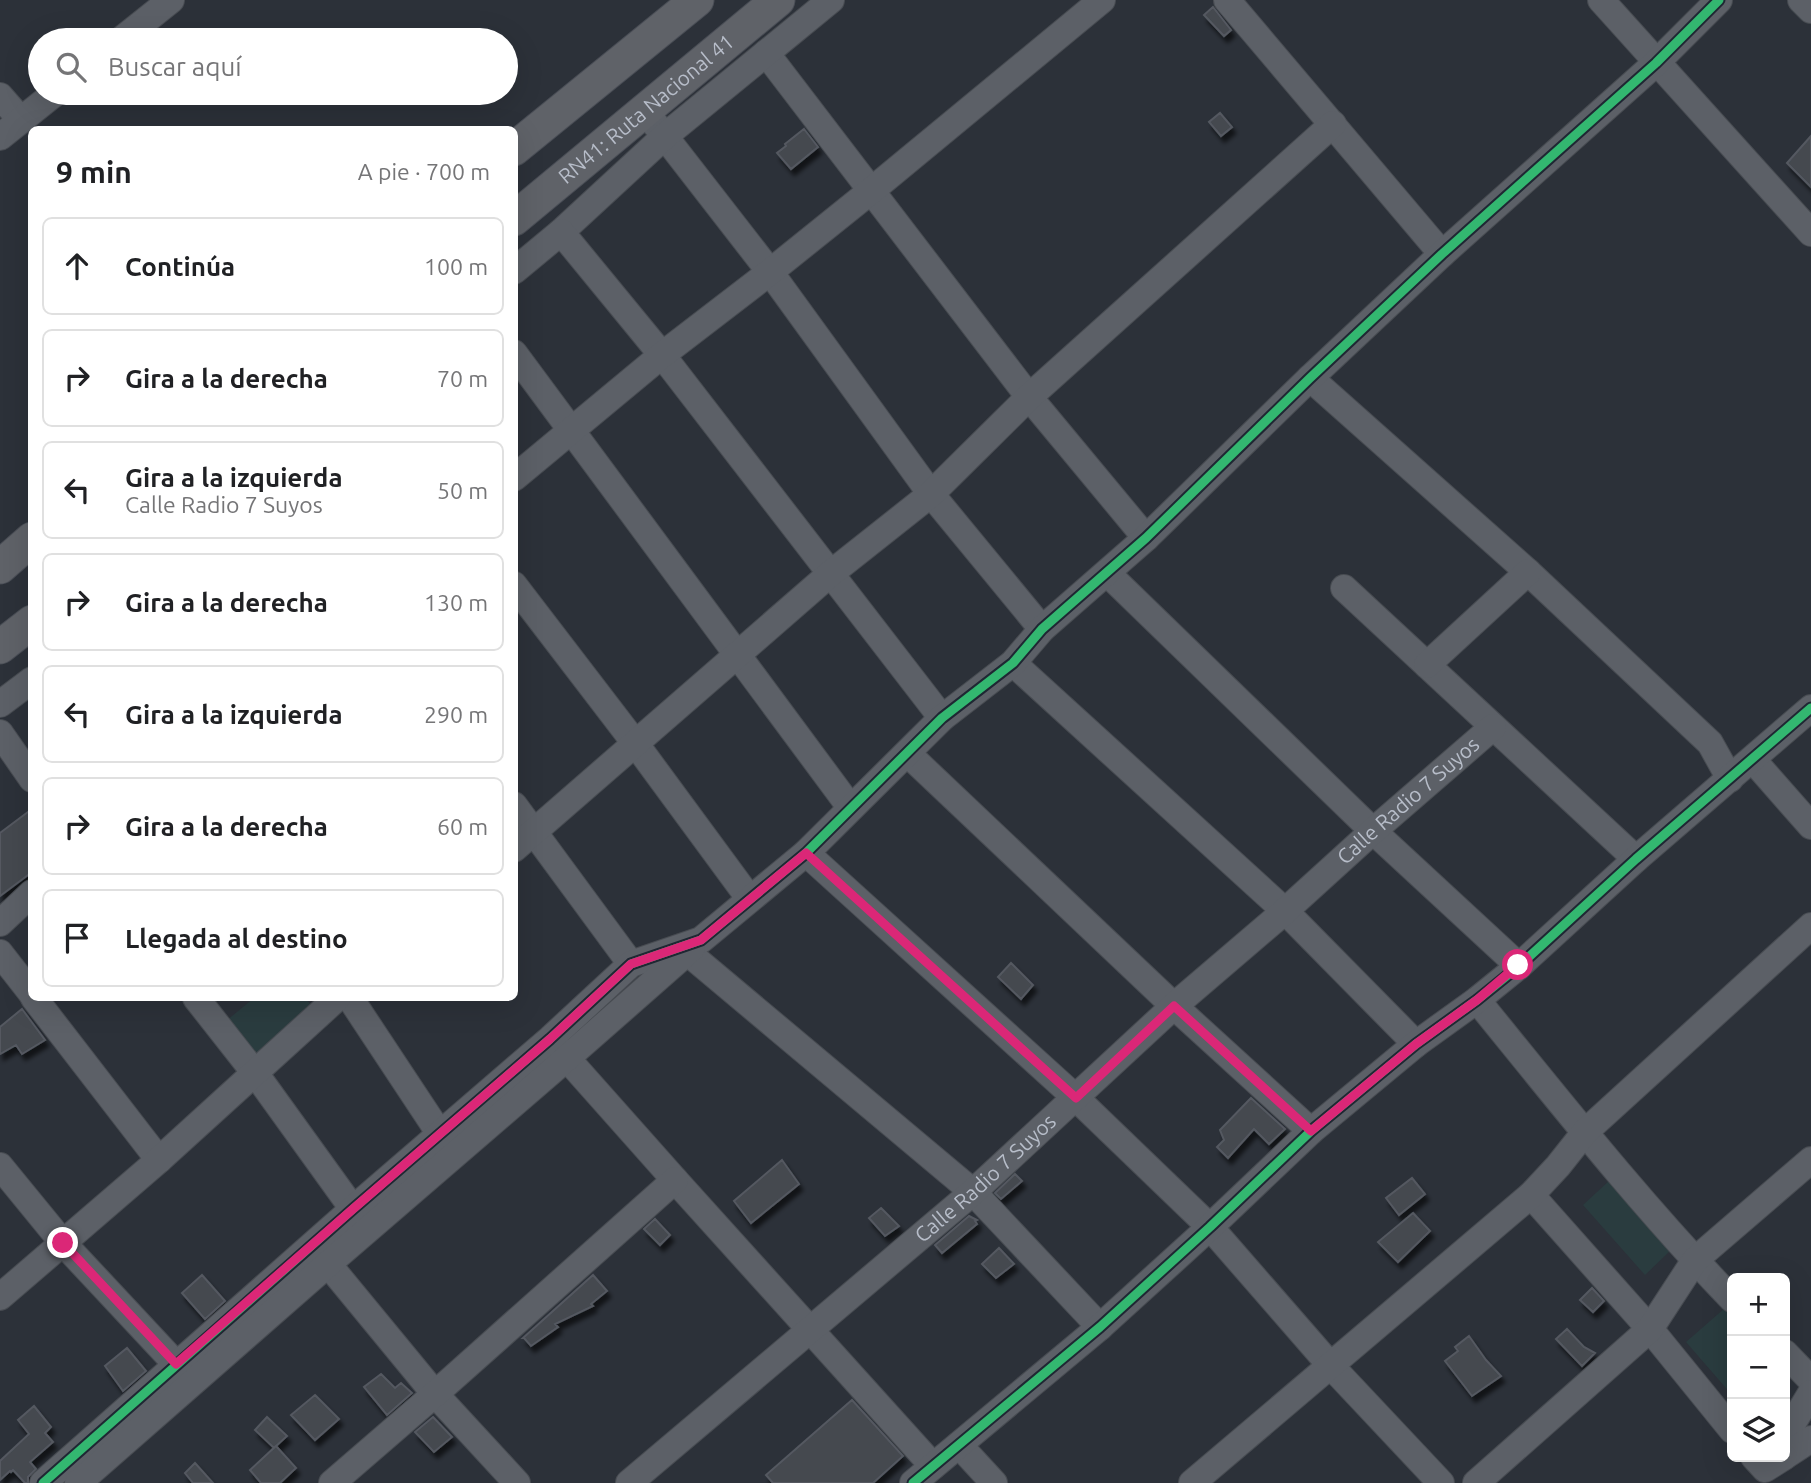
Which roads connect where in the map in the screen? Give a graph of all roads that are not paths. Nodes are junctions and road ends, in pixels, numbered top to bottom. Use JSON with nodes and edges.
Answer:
{"nodes":[{"id":1,"x":698,"y":0,"type":"edge"},
{"id":2,"x":778,"y":0,"type":"edge"},
{"id":3,"x":831,"y":0,"type":"edge"},
{"id":4,"x":1102,"y":0,"type":"edge"},
{"id":5,"x":1227,"y":0,"type":"edge"},
{"id":6,"x":1601,"y":0,"type":"edge"},
{"id":7,"x":1719,"y":0,"type":"edge"},
{"id":8,"x":1801,"y":0,"type":"edge"},
{"id":9,"x":153,"y":5,"type":"edge"},
{"id":10,"x":1811,"y":10,"type":"edge"},
{"id":11,"x":132,"y":28,"type":"edge"},
{"id":12,"x":766,"y":53,"type":"junction"},
{"id":13,"x":1657,"y":63,"type":"junction"},
{"id":14,"x":0,"y":96,"type":"edge"},
{"id":15,"x":40,"y":105,"type":"edge"},
{"id":16,"x":21,"y":120,"type":"junction"},
{"id":17,"x":655,"y":124,"type":"junction"},
{"id":18,"x":1333,"y":124,"type":"junction"},
{"id":19,"x":0,"y":137,"type":"edge"},
{"id":20,"x":518,"y":146,"type":"edge"},
{"id":21,"x":872,"y":190,"type":"junction"},
{"id":22,"x":518,"y":216,"type":"edge"},
{"id":23,"x":561,"y":232,"type":"junction"},
{"id":24,"x":1811,"y":233,"type":"edge"},
{"id":25,"x":1442,"y":254,"type":"junction"},
{"id":26,"x":518,"y":268,"type":"edge"},
{"id":27,"x":770,"y":272,"type":"junction"},
{"id":28,"x":662,"y":355,"type":"junction"},
{"id":29,"x":518,"y":359,"type":"edge"},
{"id":30,"x":1310,"y":377,"type":"junction"},
{"id":31,"x":1029,"y":397,"type":"junction"},
{"id":32,"x":572,"y":431,"type":"junction"},
{"id":33,"x":518,"y":475,"type":"edge"},
{"id":34,"x":931,"y":494,"type":"junction"},
{"id":35,"x":1146,"y":538,"type":"junction"},
{"id":36,"x":28,"y":542,"type":"edge"},
{"id":37,"x":0,"y":567,"type":"edge"},
{"id":38,"x":1528,"y":572,"type":"junction"},
{"id":39,"x":1107,"y":573,"type":"junction"},
{"id":40,"x":830,"y":574,"type":"junction"},
{"id":41,"x":1344,"y":589,"type":"dead end"},
{"id":42,"x":518,"y":590,"type":"edge"},
{"id":43,"x":28,"y":625,"type":"edge"},
{"id":44,"x":1042,"y":629,"type":"junction"},
{"id":45,"x":0,"y":647,"type":"edge"},
{"id":46,"x":737,"y":654,"type":"junction"},
{"id":47,"x":1013,"y":663,"type":"junction"},
{"id":48,"x":1427,"y":666,"type":"junction"},
{"id":49,"x":28,"y":683,"type":"edge"},
{"id":50,"x":0,"y":704,"type":"edge"},
{"id":51,"x":1811,"y":708,"type":"edge"},
{"id":52,"x":942,"y":718,"type":"junction"},
{"id":53,"x":1493,"y":727,"type":"junction"},
{"id":54,"x":0,"y":733,"type":"edge"},
{"id":55,"x":635,"y":743,"type":"junction"},
{"id":56,"x":908,"y":754,"type":"junction"},
{"id":57,"x":1753,"y":760,"type":"junction"},
{"id":58,"x":28,"y":773,"type":"edge"},
{"id":59,"x":1730,"y":779,"type":"junction"},
{"id":60,"x":850,"y":807,"type":"junction"},
{"id":61,"x":518,"y":819,"type":"edge"},
{"id":62,"x":1811,"y":825,"type":"edge"},
{"id":63,"x":1373,"y":831,"type":"junction"},
{"id":64,"x":524,"y":840,"type":"edge"},
{"id":65,"x":806,"y":853,"type":"junction"},
{"id":66,"x":1636,"y":859,"type":"junction"},
{"id":67,"x":28,"y":897,"type":"edge"},
{"id":68,"x":749,"y":898,"type":"junction"},
{"id":69,"x":1284,"y":911,"type":"junction"},
{"id":70,"x":0,"y":923,"type":"edge"},
{"id":71,"x":1811,"y":926,"type":"edge"},
{"id":72,"x":694,"y":946,"type":"junction"},
{"id":73,"x":0,"y":953,"type":"edge"},
{"id":74,"x":631,"y":964,"type":"junction"},
{"id":75,"x":1518,"y":965,"type":"junction"},
{"id":76,"x":28,"y":989,"type":"edge"},
{"id":77,"x":1477,"y":1000,"type":"junction"},
{"id":78,"x":37,"y":1001,"type":"edge"},
{"id":79,"x":198,"y":1001,"type":"edge"},
{"id":80,"x":334,"y":1001,"type":"edge"},
{"id":81,"x":352,"y":1001,"type":"edge"},
{"id":82,"x":1174,"y":1006,"type":"junction"},
{"id":83,"x":1416,"y":1044,"type":"junction"},
{"id":84,"x":559,"y":1048,"type":"junction"},
{"id":85,"x":255,"y":1073,"type":"junction"},
{"id":86,"x":1076,"y":1098,"type":"junction"},
{"id":87,"x":1311,"y":1131,"type":"junction"},
{"id":88,"x":1584,"y":1132,"type":"junction"},
{"id":89,"x":440,"y":1134,"type":"junction"},
{"id":90,"x":159,"y":1160,"type":"junction"},
{"id":91,"x":1811,"y":1160,"type":"edge"},
{"id":92,"x":0,"y":1166,"type":"edge"},
{"id":93,"x":675,"y":1180,"type":"junction"},
{"id":94,"x":973,"y":1192,"type":"junction"},
{"id":95,"x":1531,"y":1195,"type":"junction"},
{"id":96,"x":353,"y":1209,"type":"junction"},
{"id":97,"x":1210,"y":1227,"type":"junction"},
{"id":98,"x":63,"y":1243,"type":"junction"},
{"id":99,"x":1695,"y":1260,"type":"junction"},
{"id":100,"x":327,"y":1264,"type":"junction"},
{"id":101,"x":295,"y":1277,"type":"junction"},
{"id":102,"x":1727,"y":1294,"type":"edge"},
{"id":103,"x":0,"y":1297,"type":"edge"},
{"id":104,"x":1100,"y":1326,"type":"junction"},
{"id":105,"x":1650,"y":1329,"type":"junction"},
{"id":106,"x":811,"y":1330,"type":"junction"},
{"id":107,"x":1790,"y":1358,"type":"edge"},
{"id":108,"x":176,"y":1364,"type":"junction"},
{"id":109,"x":1331,"y":1366,"type":"junction"},
{"id":110,"x":1811,"y":1380,"type":"edge"},
{"id":111,"x":1811,"y":1392,"type":"edge"},
{"id":112,"x":435,"y":1394,"type":"junction"},
{"id":113,"x":1727,"y":1424,"type":"edge"},
{"id":114,"x":1790,"y":1428,"type":"edge"},
{"id":115,"x":1811,"y":1439,"type":"edge"},
{"id":116,"x":958,"y":1445,"type":"junction"},
{"id":117,"x":1768,"y":1463,"type":"edge"},
{"id":118,"x":923,"y":1474,"type":"edge"},
{"id":119,"x":43,"y":1483,"type":"edge"},
{"id":120,"x":78,"y":1483,"type":"edge"},
{"id":121,"x":332,"y":1483,"type":"edge"},
{"id":122,"x":517,"y":1483,"type":"edge"},
{"id":123,"x":629,"y":1483,"type":"edge"},
{"id":124,"x":993,"y":1483,"type":"edge"},
{"id":125,"x":1192,"y":1483,"type":"edge"},
{"id":126,"x":1441,"y":1483,"type":"edge"},
{"id":127,"x":1476,"y":1483,"type":"edge"}],
"edges":[{"from":1,"to":20,"type":"main road"},
{"from":2,"to":17,"type":"main road","name":"RN41: Ruta Nacional 41"},
{"from":3,"to":12,"type":"street"},
{"from":4,"to":21,"type":"street"},
{"from":5,"to":18,"type":"street"},
{"from":6,"to":13,"type":"street"},
{"from":7,"to":13,"type":"street"},
{"from":8,"to":10,"type":"street"},
{"from":9,"to":11,"type":"street"},
{"from":12,"to":17,"type":"street"},
{"from":12,"to":21,"type":"street"},
{"from":13,"to":24,"type":"street"},
{"from":13,"to":25,"type":"street"},
{"from":14,"to":16,"type":"street"},
{"from":15,"to":16,"type":"street"},
{"from":16,"to":19,"type":"street"},
{"from":17,"to":22,"type":"main road","name":"RN41: Ruta Nacional 41"},
{"from":17,"to":23,"type":"street"},
{"from":17,"to":27,"type":"street"},
{"from":18,"to":25,"type":"street"},
{"from":18,"to":31,"type":"street"},
{"from":21,"to":27,"type":"street"},
{"from":21,"to":31,"type":"street"},
{"from":23,"to":26,"type":"street"},
{"from":23,"to":28,"type":"street"},
{"from":25,"to":30,"type":"street"},
{"from":27,"to":28,"type":"street"},
{"from":27,"to":34,"type":"street"},
{"from":28,"to":32,"type":"street"},
{"from":28,"to":40,"type":"street"},
{"from":29,"to":32,"type":"street"},
{"from":30,"to":35,"type":"street"},
{"from":30,"to":38,"type":"street"},
{"from":31,"to":34,"type":"street"},
{"from":31,"to":35,"type":"street"},
{"from":32,"to":33,"type":"street"},
{"from":32,"to":46,"type":"street"},
{"from":34,"to":40,"type":"street"},
{"from":34,"to":44,"type":"street"},
{"from":35,"to":39,"type":"street"},
{"from":36,"to":37,"type":"main road"},
{"from":38,"to":48,"type":"street"},
{"from":38,"to":59,"type":"street"},
{"from":39,"to":44,"type":"street"},
{"from":39,"to":63,"type":"street"},
{"from":40,"to":46,"type":"street"},
{"from":40,"to":52,"type":"street"},
{"from":41,"to":48,"type":"street"},
{"from":42,"to":55,"type":"street"},
{"from":43,"to":45,"type":"main road"},
{"from":44,"to":47,"type":"street"},
{"from":46,"to":55,"type":"street"},
{"from":46,"to":60,"type":"street"},
{"from":47,"to":52,"type":"street"},
{"from":47,"to":69,"type":"street"},
{"from":48,"to":53,"type":"street"},
{"from":49,"to":50,"type":"street"},
{"from":51,"to":57,"type":"street"},
{"from":52,"to":56,"type":"street"},
{"from":53,"to":63,"type":"street","name":"Calle Radio 7 Suyos"},
{"from":53,"to":66,"type":"street"},
{"from":54,"to":58,"type":"street"},
{"from":55,"to":64,"type":"street"},
{"from":55,"to":68,"type":"street"},
{"from":56,"to":60,"type":"street"},
{"from":56,"to":82,"type":"street"},
{"from":57,"to":59,"type":"street"},
{"from":57,"to":62,"type":"street"},
{"from":59,"to":66,"type":"street"},
{"from":60,"to":65,"type":"street"},
{"from":61,"to":64,"type":"street"},
{"from":63,"to":69,"type":"street","name":"Calle Radio 7 Suyos"},
{"from":63,"to":75,"type":"street"},
{"from":64,"to":74,"type":"street"},
{"from":65,"to":68,"type":"street"},
{"from":65,"to":86,"type":"street"},
{"from":66,"to":75,"type":"street"},
{"from":67,"to":70,"type":"street"},
{"from":68,"to":72,"type":"street"},
{"from":69,"to":82,"type":"street","name":"Calle Radio 7 Suyos"},
{"from":69,"to":83,"type":"street"},
{"from":71,"to":88,"type":"street"},
{"from":72,"to":74,"type":"street"},
{"from":72,"to":84,"type":"street"},
{"from":72,"to":94,"type":"street"},
{"from":73,"to":76,"type":"street"},
{"from":74,"to":84,"type":"street"},
{"from":75,"to":77,"type":"street"},
{"from":77,"to":83,"type":"street"},
{"from":77,"to":88,"type":"street"},
{"from":78,"to":90,"type":"street"},
{"from":79,"to":85,"type":"street"},
{"from":80,"to":85,"type":"street"},
{"from":81,"to":89,"type":"street"},
{"from":82,"to":86,"type":"street","name":"Calle Radio 7 Suyos"},
{"from":82,"to":87,"type":"street"},
{"from":83,"to":87,"type":"street"},
{"from":84,"to":89,"type":"street"},
{"from":84,"to":93,"type":"street"},
{"from":84,"to":100,"type":"street"},
{"from":85,"to":90,"type":"street"},
{"from":85,"to":96,"type":"street"},
{"from":86,"to":94,"type":"street","name":"Calle Radio 7 Suyos"},
{"from":86,"to":97,"type":"street"},
{"from":87,"to":97,"type":"street"},
{"from":88,"to":95,"type":"street"},
{"from":88,"to":99,"type":"street"},
{"from":89,"to":96,"type":"street"},
{"from":90,"to":98,"type":"street"},
{"from":91,"to":99,"type":"street"},
{"from":92,"to":98,"type":"street"},
{"from":93,"to":106,"type":"street"},
{"from":93,"to":112,"type":"street"},
{"from":94,"to":104,"type":"street"},
{"from":94,"to":106,"type":"street","name":"Calle Radio 7 Suyos"},
{"from":95,"to":105,"type":"street"},
{"from":95,"to":109,"type":"street"},
{"from":96,"to":101,"type":"street"},
{"from":97,"to":104,"type":"street"},
{"from":97,"to":109,"type":"street"},
{"from":98,"to":103,"type":"street"},
{"from":98,"to":108,"type":"street"},
{"from":99,"to":102,"type":"street"},
{"from":99,"to":105,"type":"street"},
{"from":100,"to":101,"type":"street"},
{"from":100,"to":112,"type":"street"},
{"from":101,"to":108,"type":"street"},
{"from":101,"to":120,"type":"street"},
{"from":104,"to":116,"type":"street"},
{"from":105,"to":113,"type":"street"},
{"from":105,"to":127,"type":"street"},
{"from":106,"to":118,"type":"street"},
{"from":106,"to":123,"type":"street","name":"Calle Radio 7 Suyos"},
{"from":107,"to":110,"type":"street"},
{"from":108,"to":119,"type":"street"},
{"from":109,"to":125,"type":"street"},
{"from":109,"to":126,"type":"street"},
{"from":111,"to":114,"type":"street"},
{"from":112,"to":121,"type":"street"},
{"from":112,"to":122,"type":"street"},
{"from":115,"to":117,"type":"street"},
{"from":116,"to":118,"type":"street"},
{"from":116,"to":124,"type":"street"}]}
